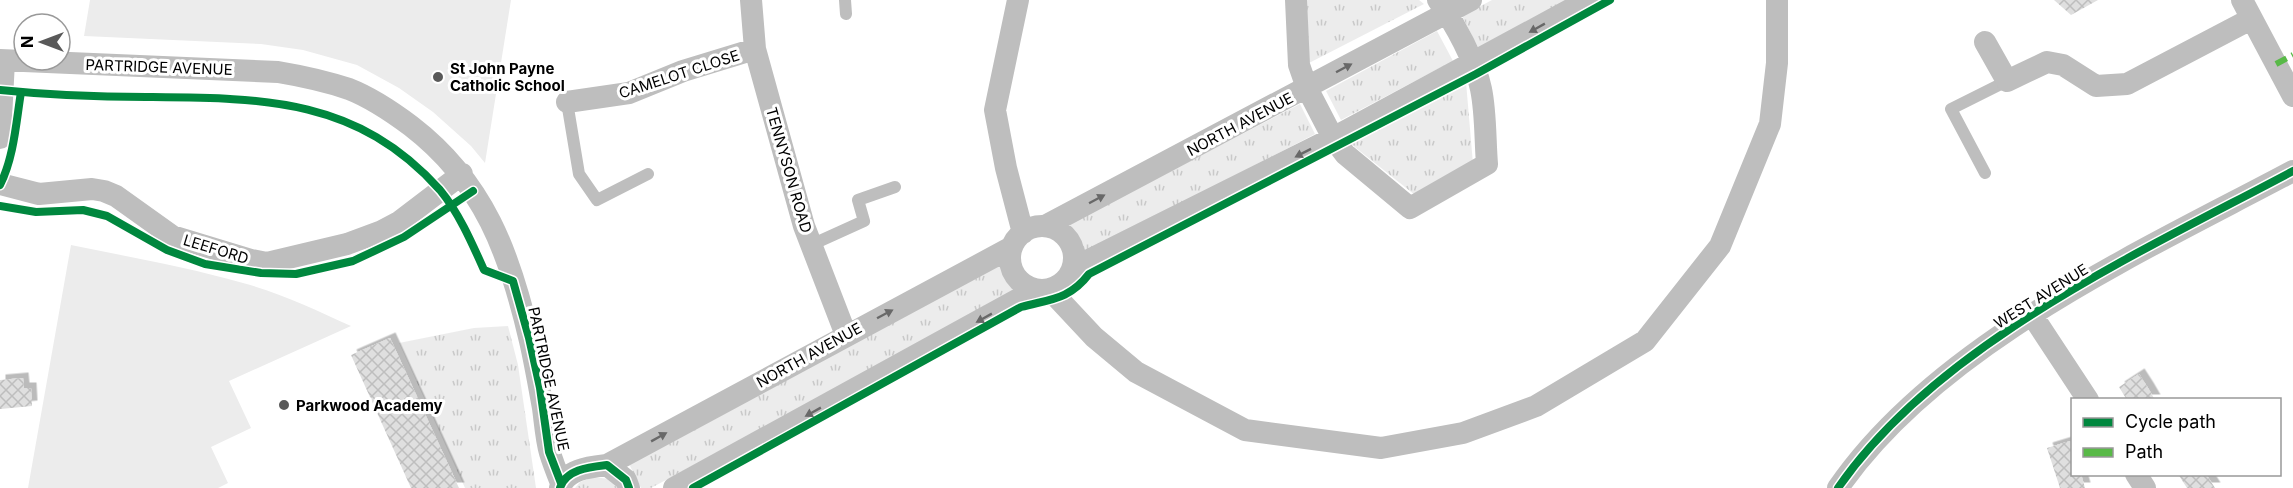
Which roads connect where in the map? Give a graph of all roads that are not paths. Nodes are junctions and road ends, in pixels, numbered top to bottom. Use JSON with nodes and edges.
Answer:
{"nodes":[{"id":1,"x":750,"y":0,"type":"edge"},
{"id":2,"x":845,"y":0,"type":"edge"},
{"id":3,"x":1018,"y":0,"type":"edge"},
{"id":4,"x":1296,"y":0,"type":"edge"},
{"id":5,"x":1471,"y":0,"type":"edge"},
{"id":6,"x":1588,"y":0,"type":"edge"},
{"id":7,"x":1777,"y":0,"type":"edge"},
{"id":8,"x":1442,"y":6,"type":"edge"},
{"id":9,"x":2247,"y":9,"type":"edge"},
{"id":10,"x":846,"y":14,"type":"dead end"},
{"id":11,"x":1984,"y":42,"type":"dead end"},
{"id":12,"x":755,"y":50,"type":"junction"},
{"id":13,"x":2,"y":61,"type":"edge"},
{"id":14,"x":1473,"y":64,"type":"junction"},
{"id":15,"x":2007,"y":81,"type":"junction"},
{"id":16,"x":1307,"y":88,"type":"junction"},
{"id":17,"x":2293,"y":96,"type":"edge"},
{"id":18,"x":567,"y":102,"type":"joint"},
{"id":19,"x":0,"y":138,"type":"edge"},
{"id":20,"x":1333,"y":138,"type":"junction"},
{"id":21,"x":2293,"y":171,"type":"edge"},
{"id":22,"x":1985,"y":173,"type":"dead end"},
{"id":23,"x":462,"y":174,"type":"junction"},
{"id":24,"x":648,"y":174,"type":"dead end"},
{"id":25,"x":0,"y":184,"type":"edge"},
{"id":26,"x":895,"y":187,"type":"dead end"},
{"id":27,"x":1045,"y":226,"type":"junction"},
{"id":28,"x":1017,"y":240,"type":"junction"},
{"id":29,"x":812,"y":246,"type":"junction"},
{"id":30,"x":1073,"y":268,"type":"junction"},
{"id":31,"x":1043,"y":290,"type":"junction"},
{"id":32,"x":2032,"y":315,"type":"junction"},
{"id":33,"x":846,"y":335,"type":"junction"},
{"id":34,"x":2087,"y":398,"type":"edge"},
{"id":35,"x":608,"y":465,"type":"junction"},
{"id":36,"x":560,"y":485,"type":"edge"},
{"id":37,"x":629,"y":488,"type":"edge"},
{"id":38,"x":674,"y":488,"type":"edge"},
{"id":39,"x":1838,"y":488,"type":"edge"}],
"edges":[{"from":1,"to":12,"type":"street","name":"TENNYSON ROAD"},
{"from":2,"to":10,"type":"lane"},
{"from":3,"to":28,"type":"street"},
{"from":4,"to":16,"type":"street","name":"NORTH AVENUE"},
{"from":5,"to":8,"type":"street","name":"NORTH AVENUE"},
{"from":6,"to":14,"type":"street","one_way":true},
{"from":7,"to":31,"type":"street"},
{"from":8,"to":14,"type":"street","name":"NORTH AVENUE"},
{"from":16,"to":8,"type":"street","name":"NORTH AVENUE","one_way":true},
{"from":9,"to":15,"type":"street"},
{"from":9,"to":17,"type":"street"},
{"from":11,"to":15,"type":"street"},
{"from":12,"to":18,"type":"street","name":"CAMELOT CLOSE"},
{"from":12,"to":29,"type":"street","name":"TENNYSON ROAD"},
{"from":13,"to":19,"type":"street"},
{"from":13,"to":23,"type":"street","name":"PARTRIDGE AVENUE"},
{"from":14,"to":20,"type":"street"},
{"from":14,"to":20,"type":"street","name":"NORTH AVENUE"},
{"from":15,"to":22,"type":"lane"},
{"from":16,"to":20,"type":"street","name":"NORTH AVENUE"},
{"from":27,"to":16,"type":"street","name":"NORTH AVENUE","one_way":true},
{"from":18,"to":24,"type":"lane"},
{"from":20,"to":30,"type":"street","one_way":true},
{"from":21,"to":32,"type":"street","name":"WEST AVENUE"},
{"from":23,"to":25,"type":"street","name":"LEEFORD"},
{"from":23,"to":36,"type":"street","name":"PARTRIDGE AVENUE"},
{"from":26,"to":29,"type":"lane"},
{"from":27,"to":28,"type":"street","name":"NORTH AVENUE"},
{"from":27,"to":30,"type":"street"},
{"from":28,"to":31,"type":"street"},
{"from":33,"to":28,"type":"street","name":"NORTH AVENUE","one_way":true},
{"from":29,"to":33,"type":"street","name":"TENNYSON ROAD"},
{"from":30,"to":31,"type":"street"},
{"from":31,"to":38,"type":"street","one_way":true},
{"from":32,"to":34,"type":"street"},
{"from":32,"to":39,"type":"street","name":"WEST AVENUE"},
{"from":35,"to":33,"type":"street","name":"NORTH AVENUE","one_way":true},
{"from":35,"to":36,"type":"street","name":"NORTH AVENUE"},
{"from":35,"to":37,"type":"street"}]}
